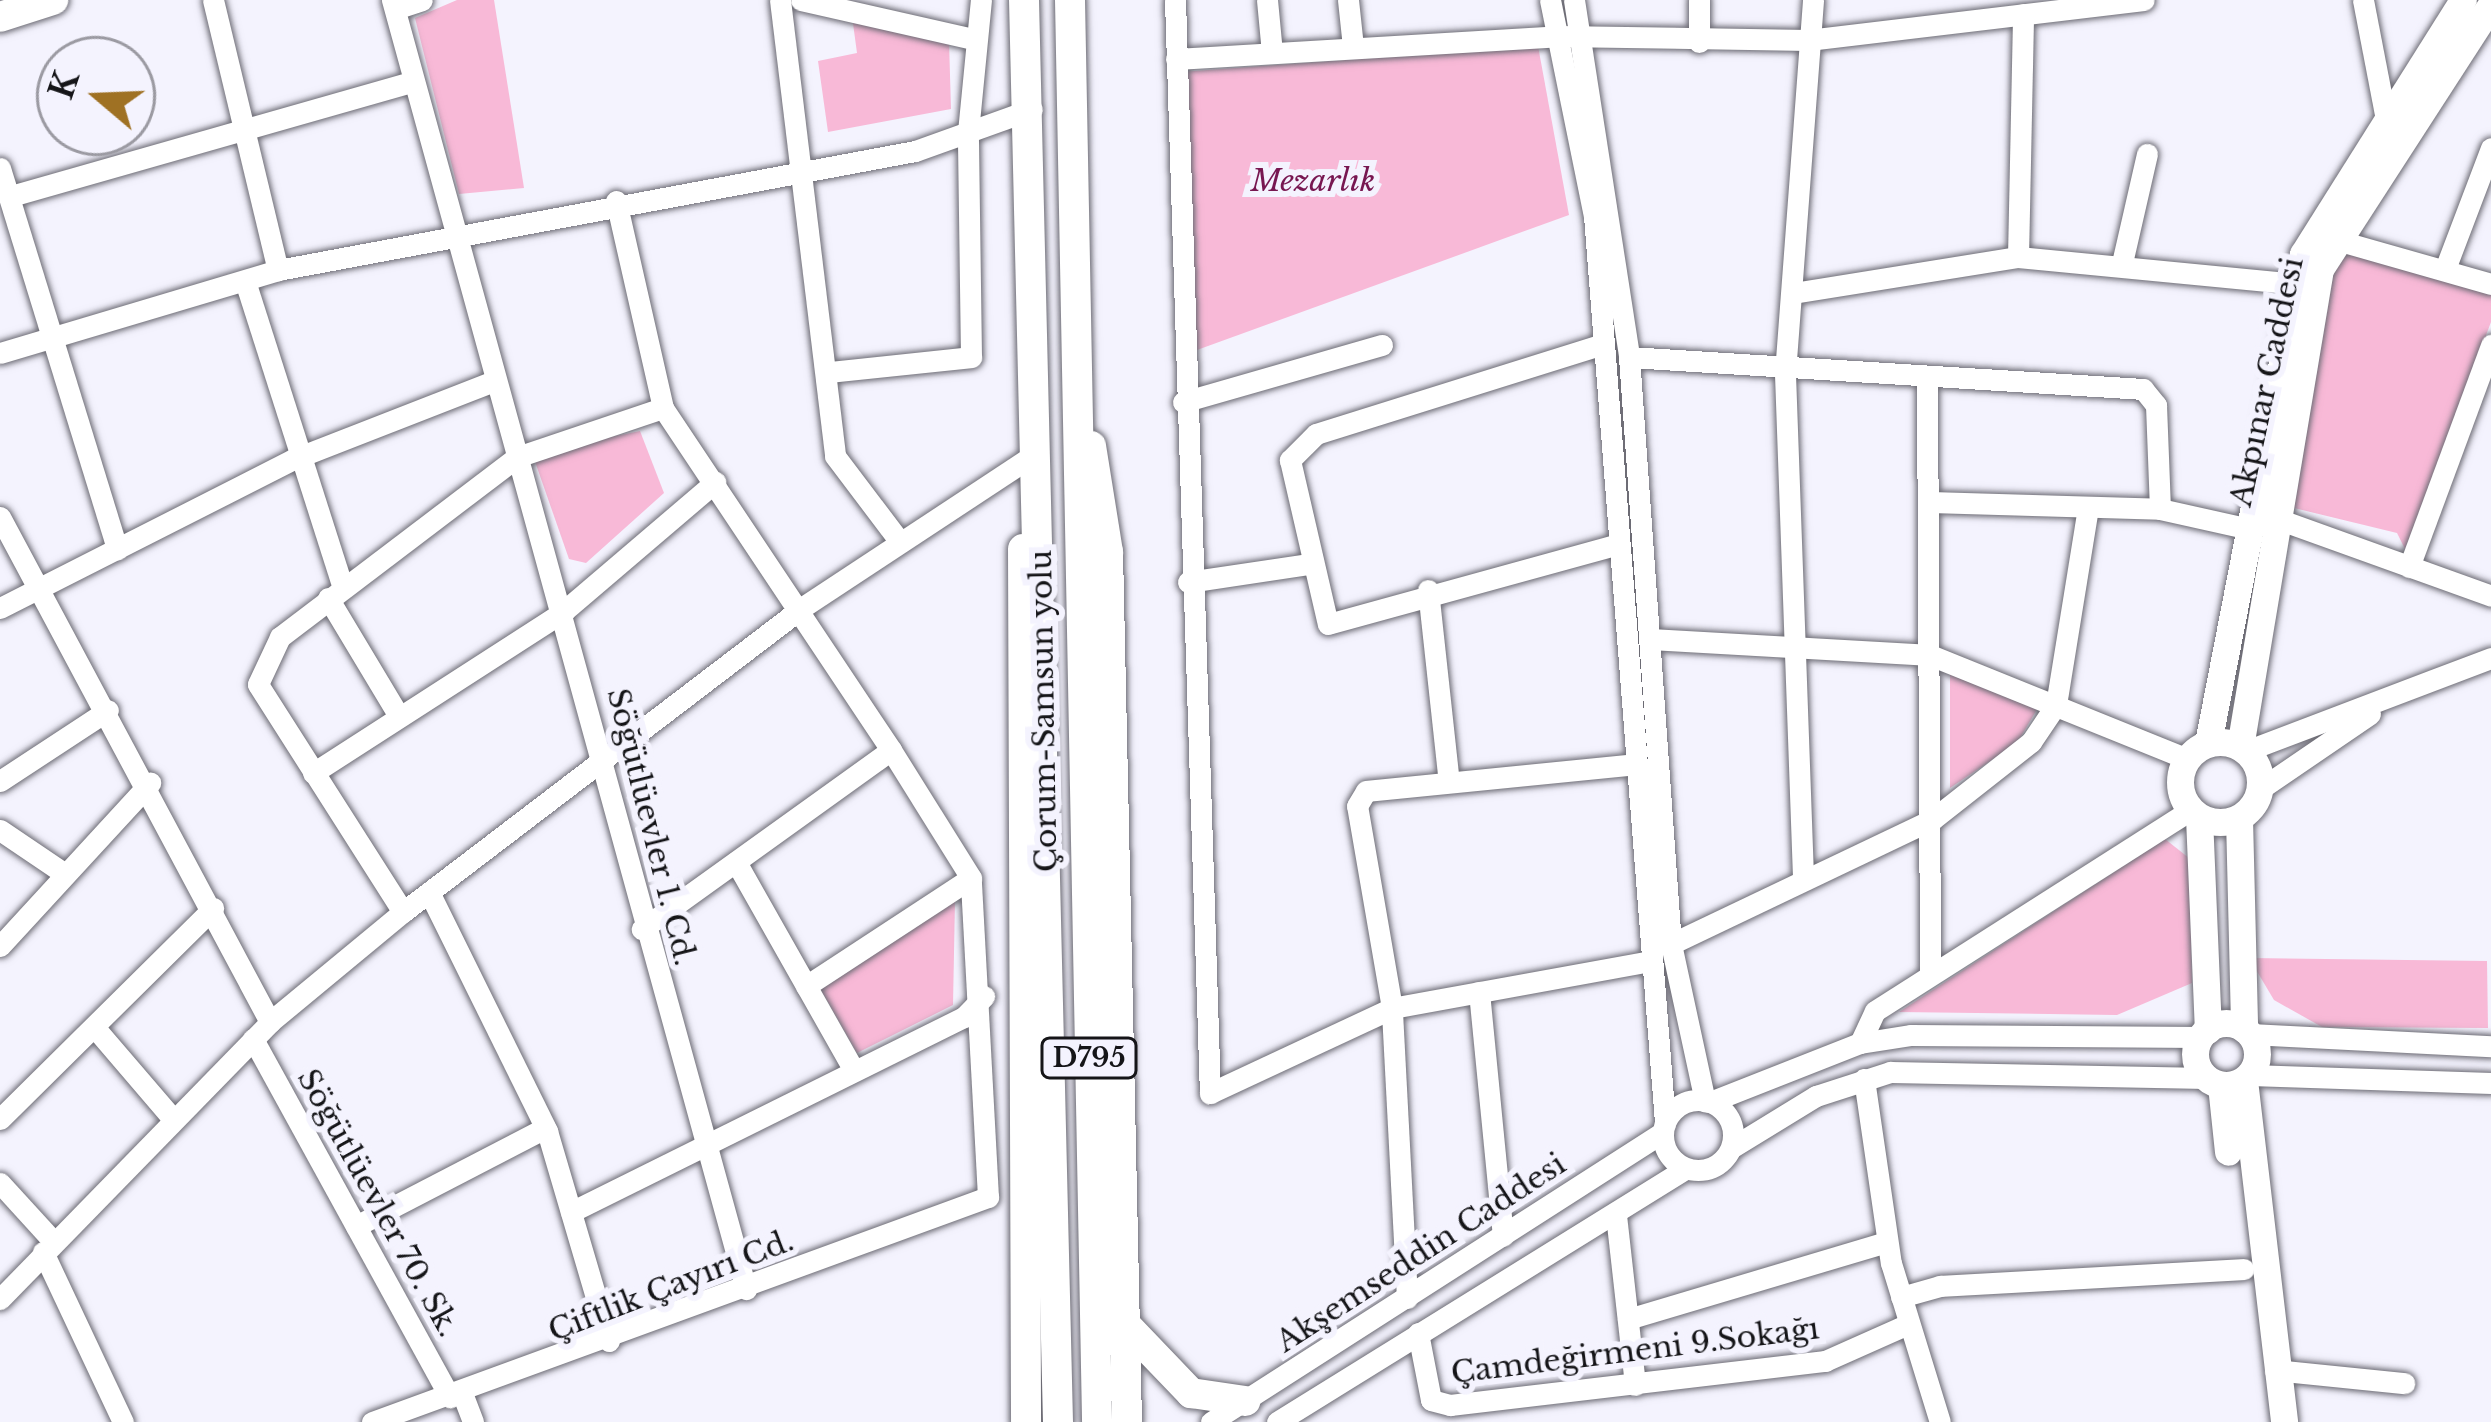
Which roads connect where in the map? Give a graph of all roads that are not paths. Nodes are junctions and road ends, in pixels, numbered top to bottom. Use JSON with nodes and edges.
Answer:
{"nodes":[{"id":1,"x":53,"y":0,"type":"edge"},
{"id":2,"x":212,"y":0,"type":"edge"},
{"id":3,"x":422,"y":0,"type":"edge"},
{"id":4,"x":780,"y":0,"type":"edge"},
{"id":5,"x":801,"y":0,"type":"edge"},
{"id":6,"x":981,"y":0,"type":"edge"},
{"id":7,"x":1024,"y":0,"type":"edge"},
{"id":8,"x":1070,"y":0,"type":"edge"},
{"id":9,"x":1175,"y":0,"type":"edge"},
{"id":10,"x":1267,"y":0,"type":"edge"},
{"id":11,"x":1348,"y":0,"type":"edge"},
{"id":12,"x":1550,"y":0,"type":"edge"},
{"id":13,"x":1574,"y":0,"type":"edge"},
{"id":14,"x":1699,"y":0,"type":"edge"},
{"id":15,"x":1813,"y":0,"type":"edge"},
{"id":16,"x":2363,"y":0,"type":"edge"},
{"id":17,"x":2463,"y":0,"type":"edge"},
{"id":18,"x":2132,"y":1,"type":"edge"},
{"id":19,"x":393,"y":4,"type":"edge"},
{"id":20,"x":2491,"y":5,"type":"edge"},
{"id":21,"x":1960,"y":10,"type":"edge"},
{"id":22,"x":2023,"y":14,"type":"junction"},
{"id":23,"x":0,"y":17,"type":"edge"},
{"id":24,"x":1558,"y":36,"type":"junction"},
{"id":25,"x":972,"y":39,"type":"junction"},
{"id":26,"x":1808,"y":40,"type":"junction"},
{"id":27,"x":1699,"y":42,"type":"junction"},
{"id":28,"x":1586,"y":44,"type":"junction"},
{"id":29,"x":1353,"y":47,"type":"junction"},
{"id":30,"x":1272,"y":53,"type":"junction"},
{"id":31,"x":1175,"y":59,"type":"junction"},
{"id":32,"x":411,"y":82,"type":"junction"},
{"id":33,"x":1032,"y":109,"type":"junction"},
{"id":34,"x":2385,"y":114,"type":"junction"},
{"id":35,"x":244,"y":129,"type":"junction"},
{"id":36,"x":968,"y":132,"type":"junction"},
{"id":37,"x":2491,"y":148,"type":"edge"},
{"id":38,"x":2147,"y":154,"type":"dead end"},
{"id":39,"x":0,"y":168,"type":"edge"},
{"id":40,"x":802,"y":170,"type":"junction"},
{"id":41,"x":11,"y":196,"type":"junction"},
{"id":42,"x":616,"y":201,"type":"junction"},
{"id":43,"x":10,"y":229,"type":"edge"},
{"id":44,"x":451,"y":230,"type":"junction"},
{"id":45,"x":2333,"y":239,"type":"junction"},
{"id":46,"x":2018,"y":257,"type":"junction"},
{"id":47,"x":2122,"y":263,"type":"junction"},
{"id":48,"x":2445,"y":269,"type":"junction"},
{"id":49,"x":278,"y":270,"type":"junction"},
{"id":50,"x":245,"y":281,"type":"junction"},
{"id":51,"x":2296,"y":284,"type":"junction"},
{"id":52,"x":2491,"y":284,"type":"edge"},
{"id":53,"x":1792,"y":293,"type":"junction"},
{"id":54,"x":1073,"y":333,"type":"junction"},
{"id":55,"x":51,"y":334,"type":"junction"},
{"id":56,"x":1603,"y":344,"type":"junction"},
{"id":57,"x":1382,"y":345,"type":"dead end"},
{"id":58,"x":2491,"y":345,"type":"edge"},
{"id":59,"x":1036,"y":346,"type":"junction"},
{"id":60,"x":0,"y":351,"type":"edge"},
{"id":61,"x":1629,"y":357,"type":"junction"},
{"id":62,"x":829,"y":372,"type":"junction"},
{"id":63,"x":1785,"y":373,"type":"junction"},
{"id":64,"x":1927,"y":377,"type":"junction"},
{"id":65,"x":494,"y":381,"type":"junction"},
{"id":66,"x":1184,"y":402,"type":"junction"},
{"id":67,"x":663,"y":408,"type":"junction"},
{"id":68,"x":517,"y":457,"type":"junction"},
{"id":69,"x":1029,"y":458,"type":"junction"},
{"id":70,"x":294,"y":459,"type":"junction"},
{"id":71,"x":715,"y":482,"type":"junction"},
{"id":72,"x":1930,"y":502,"type":"junction"},
{"id":73,"x":2088,"y":508,"type":"junction"},
{"id":74,"x":2160,"y":509,"type":"junction"},
{"id":75,"x":0,"y":517,"type":"edge"},
{"id":76,"x":2261,"y":523,"type":"junction"},
{"id":77,"x":900,"y":542,"type":"junction"},
{"id":78,"x":1618,"y":544,"type":"junction"},
{"id":79,"x":117,"y":549,"type":"junction"},
{"id":80,"x":1308,"y":564,"type":"junction"},
{"id":81,"x":2409,"y":567,"type":"junction"},
{"id":82,"x":1188,"y":582,"type":"junction"},
{"id":83,"x":39,"y":587,"type":"junction"},
{"id":84,"x":1428,"y":590,"type":"junction"},
{"id":85,"x":335,"y":591,"type":"junction"},
{"id":86,"x":2491,"y":596,"type":"edge"},
{"id":87,"x":0,"y":608,"type":"edge"},
{"id":88,"x":803,"y":608,"type":"junction"},
{"id":89,"x":564,"y":611,"type":"junction"},
{"id":90,"x":1652,"y":640,"type":"junction"},
{"id":91,"x":1796,"y":650,"type":"junction"},
{"id":92,"x":1930,"y":655,"type":"junction"},
{"id":93,"x":2491,"y":658,"type":"edge"},
{"id":94,"x":2400,"y":693,"type":"junction"},
{"id":95,"x":2056,"y":706,"type":"junction"},
{"id":96,"x":108,"y":710,"type":"junction"},
{"id":97,"x":399,"y":716,"type":"junction"},
{"id":98,"x":2243,"y":749,"type":"junction"},
{"id":99,"x":891,"y":750,"type":"junction"},
{"id":100,"x":2198,"y":751,"type":"junction"},
{"id":101,"x":606,"y":759,"type":"junction"},
{"id":102,"x":1636,"y":764,"type":"junction"},
{"id":103,"x":313,"y":773,"type":"junction"},
{"id":104,"x":0,"y":781,"type":"edge"},
{"id":105,"x":1449,"y":782,"type":"junction"},
{"id":106,"x":150,"y":783,"type":"junction"},
{"id":107,"x":2260,"y":789,"type":"junction"},
{"id":108,"x":2195,"y":814,"type":"junction"},
{"id":109,"x":2239,"y":818,"type":"junction"},
{"id":110,"x":1934,"y":819,"type":"junction"},
{"id":111,"x":0,"y":830,"type":"edge"},
{"id":112,"x":736,"y":862,"type":"junction"},
{"id":113,"x":59,"y":870,"type":"junction"},
{"id":114,"x":1803,"y":877,"type":"junction"},
{"id":115,"x":971,"y":878,"type":"junction"},
{"id":116,"x":429,"y":892,"type":"junction"},
{"id":117,"x":213,"y":908,"type":"junction"},
{"id":118,"x":403,"y":912,"type":"junction"},
{"id":119,"x":642,"y":929,"type":"junction"},
{"id":120,"x":1671,"y":944,"type":"junction"},
{"id":121,"x":0,"y":946,"type":"edge"},
{"id":122,"x":1651,"y":961,"type":"junction"},
{"id":123,"x":1930,"y":974,"type":"junction"},
{"id":124,"x":806,"y":986,"type":"junction"},
{"id":125,"x":1479,"y":992,"type":"junction"},
{"id":126,"x":984,"y":995,"type":"junction"},
{"id":127,"x":1392,"y":1007,"type":"junction"},
{"id":128,"x":270,"y":1022,"type":"junction"},
{"id":129,"x":94,"y":1028,"type":"junction"},
{"id":130,"x":2247,"y":1032,"type":"junction"},
{"id":131,"x":2205,"y":1033,"type":"junction"},
{"id":132,"x":253,"y":1039,"type":"junction"},
{"id":133,"x":1860,"y":1043,"type":"junction"},
{"id":134,"x":2491,"y":1046,"type":"edge"},
{"id":135,"x":852,"y":1067,"type":"junction"},
{"id":136,"x":1864,"y":1078,"type":"junction"},
{"id":137,"x":2230,"y":1079,"type":"junction"},
{"id":138,"x":2491,"y":1082,"type":"edge"},
{"id":139,"x":1708,"y":1102,"type":"junction"},
{"id":140,"x":0,"y":1119,"type":"edge"},
{"id":141,"x":173,"y":1119,"type":"junction"},
{"id":142,"x":1664,"y":1127,"type":"junction"},
{"id":143,"x":545,"y":1128,"type":"junction"},
{"id":144,"x":702,"y":1142,"type":"junction"},
{"id":145,"x":1731,"y":1148,"type":"junction"},
{"id":146,"x":1686,"y":1168,"type":"junction"},
{"id":147,"x":0,"y":1183,"type":"edge"},
{"id":148,"x":571,"y":1212,"type":"junction"},
{"id":149,"x":1616,"y":1215,"type":"junction"},
{"id":150,"x":356,"y":1226,"type":"junction"},
{"id":151,"x":1503,"y":1236,"type":"junction"},
{"id":152,"x":1887,"y":1242,"type":"junction"},
{"id":153,"x":48,"y":1247,"type":"junction"},
{"id":154,"x":2244,"y":1269,"type":"junction"},
{"id":155,"x":746,"y":1289,"type":"junction"},
{"id":156,"x":1407,"y":1298,"type":"junction"},
{"id":157,"x":1900,"y":1298,"type":"junction"},
{"id":158,"x":0,"y":1299,"type":"edge"},
{"id":159,"x":1120,"y":1319,"type":"junction"},
{"id":160,"x":1628,"y":1319,"type":"junction"},
{"id":161,"x":1908,"y":1324,"type":"junction"},
{"id":162,"x":1418,"y":1334,"type":"junction"},
{"id":163,"x":609,"y":1341,"type":"junction"},
{"id":164,"x":2275,"y":1370,"type":"junction"},
{"id":165,"x":2404,"y":1383,"type":"dead end"},
{"id":166,"x":1635,"y":1385,"type":"junction"},
{"id":167,"x":456,"y":1395,"type":"junction"},
{"id":168,"x":1245,"y":1401,"type":"junction"},
{"id":169,"x":1025,"y":1420,"type":"edge"},
{"id":170,"x":123,"y":1422,"type":"edge"},
{"id":171,"x":372,"y":1422,"type":"edge"},
{"id":172,"x":473,"y":1422,"type":"edge"},
{"id":173,"x":1058,"y":1422,"type":"edge"},
{"id":174,"x":1097,"y":1422,"type":"edge"},
{"id":175,"x":1127,"y":1422,"type":"edge"},
{"id":176,"x":1211,"y":1422,"type":"edge"},
{"id":177,"x":1276,"y":1422,"type":"edge"},
{"id":178,"x":1940,"y":1422,"type":"edge"},
{"id":179,"x":2266,"y":1422,"type":"edge"},
{"id":180,"x":2284,"y":1422,"type":"edge"}],
"edges":[{"from":1,"to":23,"type":"highway"},
{"from":2,"to":35,"type":"street"},
{"from":3,"to":19,"type":"street"},
{"from":4,"to":40,"type":"street"},
{"from":5,"to":25,"type":"street"},
{"from":6,"to":25,"type":"street"},
{"from":7,"to":33,"type":"highway","name":"Çorum-Samsun yolu","number":"D795"},
{"from":8,"to":54,"type":"highway","name":"Çorum-Samsun yolu","number":"D795"},
{"from":9,"to":31,"type":"street"},
{"from":10,"to":30,"type":"street"},
{"from":11,"to":29,"type":"street"},
{"from":12,"to":24,"type":"street"},
{"from":13,"to":28,"type":"street"},
{"from":14,"to":27,"type":"street"},
{"from":15,"to":26,"type":"street"},
{"from":16,"to":34,"type":"street"},
{"from":17,"to":34,"type":"main road","name":"Akpınar Caddesi"},
{"from":18,"to":22,"type":"street"},
{"from":19,"to":32,"type":"street","name":"Söğütlüevler 1. Cd."},
{"from":20,"to":45,"type":"main road","name":"Akpınar Caddesi"},
{"from":21,"to":22,"type":"street"},
{"from":21,"to":26,"type":"street"},
{"from":22,"to":46,"type":"street"},
{"from":24,"to":28,"type":"street"},
{"from":24,"to":29,"type":"street"},
{"from":24,"to":56,"type":"street"},
{"from":25,"to":36,"type":"street"},
{"from":26,"to":27,"type":"street"},
{"from":26,"to":53,"type":"street"},
{"from":27,"to":28,"type":"street"},
{"from":28,"to":61,"type":"street"},
{"from":29,"to":30,"type":"street"},
{"from":30,"to":31,"type":"street"},
{"from":31,"to":66,"type":"street"},
{"from":32,"to":35,"type":"street"},
{"from":32,"to":44,"type":"street","name":"Söğütlüevler 1. Cd."},
{"from":33,"to":36,"type":"street"},
{"from":33,"to":59,"type":"highway","name":"Çorum-Samsun yolu","number":"D795"},
{"from":34,"to":51,"type":"main road","name":"Akpınar Caddesi"},
{"from":35,"to":41,"type":"street"},
{"from":35,"to":49,"type":"street"},
{"from":36,"to":40,"type":"street"},
{"from":36,"to":62,"type":"street"},
{"from":37,"to":48,"type":"street"},
{"from":38,"to":47,"type":"street"},
{"from":39,"to":41,"type":"street"},
{"from":40,"to":42,"type":"street"},
{"from":40,"to":62,"type":"street"},
{"from":41,"to":43,"type":"street"},
{"from":42,"to":44,"type":"street"},
{"from":42,"to":67,"type":"street"},
{"from":43,"to":55,"type":"street"},
{"from":44,"to":49,"type":"street"},
{"from":44,"to":65,"type":"street","name":"Söğütlüevler 1. Cd."},
{"from":45,"to":48,"type":"street"},
{"from":45,"to":76,"type":"main road","name":"Akpınar Caddesi"},
{"from":46,"to":47,"type":"street"},
{"from":46,"to":53,"type":"street"},
{"from":47,"to":51,"type":"street"},
{"from":48,"to":52,"type":"street"},
{"from":49,"to":50,"type":"street"},
{"from":50,"to":55,"type":"street"},
{"from":50,"to":70,"type":"street"},
{"from":51,"to":76,"type":"main road","name":"Akpınar Caddesi"},
{"from":53,"to":63,"type":"street"},
{"from":54,"to":159,"type":"highway"},
{"from":54,"to":174,"type":"highway","name":"Çorum-Samsun yolu","number":"D795"},
{"from":55,"to":60,"type":"street"},
{"from":55,"to":79,"type":"street"},
{"from":56,"to":78,"type":"street"},
{"from":56,"to":80,"type":"street"},
{"from":57,"to":66,"type":"street"},
{"from":58,"to":81,"type":"street"},
{"from":59,"to":69,"type":"highway"},
{"from":59,"to":173,"type":"highway","name":"Çorum-Samsun yolu","number":"D795"},
{"from":61,"to":63,"type":"street"},
{"from":61,"to":90,"type":"street"},
{"from":62,"to":77,"type":"street"},
{"from":63,"to":64,"type":"street"},
{"from":63,"to":91,"type":"street"},
{"from":64,"to":72,"type":"street"},
{"from":64,"to":74,"type":"street"},
{"from":65,"to":68,"type":"street","name":"Söğütlüevler 1. Cd."},
{"from":65,"to":70,"type":"street"},
{"from":66,"to":82,"type":"street"},
{"from":67,"to":68,"type":"street"},
{"from":67,"to":71,"type":"street"},
{"from":68,"to":85,"type":"street"},
{"from":68,"to":89,"type":"street","name":"Söğütlüevler 1. Cd."},
{"from":69,"to":77,"type":"street"},
{"from":69,"to":169,"type":"highway"},
{"from":70,"to":79,"type":"street"},
{"from":70,"to":85,"type":"street"},
{"from":71,"to":88,"type":"street"},
{"from":71,"to":89,"type":"street"},
{"from":72,"to":73,"type":"street"},
{"from":72,"to":92,"type":"street"},
{"from":73,"to":74,"type":"street"},
{"from":73,"to":95,"type":"street"},
{"from":74,"to":76,"type":"street"},
{"from":75,"to":83,"type":"street"},
{"from":76,"to":81,"type":"street"},
{"from":76,"to":98,"type":"main road","name":"Akpınar Caddesi"},
{"from":76,"to":100,"type":"main road","name":"Akpınar Caddesi"},
{"from":77,"to":88,"type":"street"},
{"from":78,"to":84,"type":"street"},
{"from":78,"to":102,"type":"street"},
{"from":79,"to":83,"type":"street"},
{"from":80,"to":82,"type":"street"},
{"from":80,"to":84,"type":"street"},
{"from":81,"to":86,"type":"street"},
{"from":82,"to":127,"type":"street"},
{"from":83,"to":87,"type":"street"},
{"from":83,"to":96,"type":"street"},
{"from":84,"to":105,"type":"street"},
{"from":85,"to":97,"type":"street"},
{"from":85,"to":103,"type":"street"},
{"from":88,"to":99,"type":"street"},
{"from":88,"to":101,"type":"street"},
{"from":89,"to":97,"type":"street"},
{"from":89,"to":101,"type":"street","name":"Söğütlüevler 1. Cd."},
{"from":90,"to":91,"type":"street"},
{"from":90,"to":120,"type":"street"},
{"from":91,"to":92,"type":"street"},
{"from":91,"to":114,"type":"street"},
{"from":92,"to":95,"type":"street"},
{"from":92,"to":110,"type":"street"},
{"from":93,"to":94,"type":"street"},
{"from":94,"to":98,"type":"street"},
{"from":94,"to":107,"type":"street"},
{"from":95,"to":100,"type":"street"},
{"from":95,"to":110,"type":"street"},
{"from":96,"to":104,"type":"street"},
{"from":96,"to":106,"type":"street"},
{"from":97,"to":103,"type":"street"},
{"from":98,"to":100,"type":"main road"},
{"from":98,"to":107,"type":"main road"},
{"from":99,"to":112,"type":"street"},
{"from":99,"to":115,"type":"street"},
{"from":100,"to":108,"type":"main road"},
{"from":101,"to":116,"type":"street"},
{"from":101,"to":119,"type":"street","name":"Söğütlüevler 1. Cd."},
{"from":102,"to":105,"type":"street"},
{"from":102,"to":122,"type":"street"},
{"from":103,"to":118,"type":"street"},
{"from":105,"to":127,"type":"street"},
{"from":106,"to":113,"type":"street"},
{"from":106,"to":117,"type":"street"},
{"from":107,"to":109,"type":"main road"},
{"from":108,"to":109,"type":"main road"},
{"from":108,"to":123,"type":"street"},
{"from":108,"to":131,"type":"main road"},
{"from":109,"to":130,"type":"main road"},
{"from":110,"to":114,"type":"street"},
{"from":110,"to":123,"type":"street"},
{"from":111,"to":113,"type":"street"},
{"from":112,"to":119,"type":"street"},
{"from":112,"to":124,"type":"street"},
{"from":113,"to":121,"type":"street"},
{"from":114,"to":120,"type":"street"},
{"from":115,"to":124,"type":"street"},
{"from":115,"to":126,"type":"street"},
{"from":116,"to":118,"type":"street"},
{"from":116,"to":143,"type":"street"},
{"from":117,"to":128,"type":"street"},
{"from":117,"to":129,"type":"street"},
{"from":118,"to":128,"type":"street"},
{"from":119,"to":144,"type":"street","name":"Söğütlüevler 1. Cd."},
{"from":120,"to":139,"type":"street"},
{"from":122,"to":125,"type":"street"},
{"from":122,"to":142,"type":"street"},
{"from":123,"to":133,"type":"street"},
{"from":124,"to":135,"type":"street"},
{"from":125,"to":127,"type":"street"},
{"from":125,"to":151,"type":"street"},
{"from":126,"to":135,"type":"street"},
{"from":126,"to":155,"type":"street","name":"Çiftlik Çayırı Cd."},
{"from":127,"to":156,"type":"street"},
{"from":128,"to":132,"type":"street"},
{"from":129,"to":140,"type":"street"},
{"from":129,"to":141,"type":"street"},
{"from":130,"to":131,"type":"main road"},
{"from":130,"to":134,"type":"street"},
{"from":130,"to":137,"type":"main road"},
{"from":131,"to":133,"type":"street"},
{"from":131,"to":137,"type":"main road"},
{"from":132,"to":141,"type":"street"},
{"from":132,"to":150,"type":"street","name":"Söğütlüevler 70. Sk."},
{"from":133,"to":139,"type":"street"},
{"from":135,"to":144,"type":"street"},
{"from":136,"to":137,"type":"street"},
{"from":136,"to":145,"type":"street"},
{"from":136,"to":152,"type":"street"},
{"from":137,"to":138,"type":"street"},
{"from":137,"to":154,"type":"main road"},
{"from":137,"to":164,"type":"main road"},
{"from":139,"to":142,"type":"street"},
{"from":139,"to":145,"type":"street"},
{"from":141,"to":153,"type":"street"},
{"from":142,"to":146,"type":"street"},
{"from":142,"to":151,"type":"street","name":"Akşemseddin Caddesi"},
{"from":143,"to":148,"type":"street"},
{"from":143,"to":150,"type":"street"},
{"from":144,"to":148,"type":"street"},
{"from":144,"to":155,"type":"street","name":"Söğütlüevler 1. Cd."},
{"from":145,"to":146,"type":"street"},
{"from":146,"to":149,"type":"street"},
{"from":147,"to":153,"type":"street"},
{"from":148,"to":163,"type":"street"},
{"from":149,"to":160,"type":"street"},
{"from":149,"to":162,"type":"street"},
{"from":150,"to":167,"type":"street","name":"Söğütlüevler 70. Sk."},
{"from":151,"to":156,"type":"street","name":"Akşemseddin Caddesi"},
{"from":152,"to":157,"type":"street"},
{"from":152,"to":160,"type":"street"},
{"from":153,"to":158,"type":"street"},
{"from":153,"to":170,"type":"street"},
{"from":154,"to":157,"type":"street"},
{"from":154,"to":179,"type":"main road"},
{"from":155,"to":163,"type":"street","name":"Çiftlik Çayırı Cd."},
{"from":156,"to":168,"type":"street","name":"Akşemseddin Caddesi"},
{"from":157,"to":161,"type":"street"},
{"from":159,"to":168,"type":"highway"},
{"from":159,"to":175,"type":"highway"},
{"from":160,"to":166,"type":"street"},
{"from":161,"to":166,"type":"street","name":"Çamdeğirmeni 9.Sokağı"},
{"from":161,"to":178,"type":"street"},
{"from":162,"to":166,"type":"street","name":"Çamdeğirmeni 9.Sokağı"},
{"from":162,"to":177,"type":"street"},
{"from":163,"to":167,"type":"street","name":"Çiftlik Çayırı Cd."},
{"from":164,"to":165,"type":"street"},
{"from":164,"to":180,"type":"main road"},
{"from":167,"to":171,"type":"street","name":"Çiftlik Çayırı Cd."},
{"from":167,"to":172,"type":"street","name":"Söğütlüevler 70. Sk."},
{"from":168,"to":176,"type":"street","name":"Akşemseddin Caddesi"}]}
